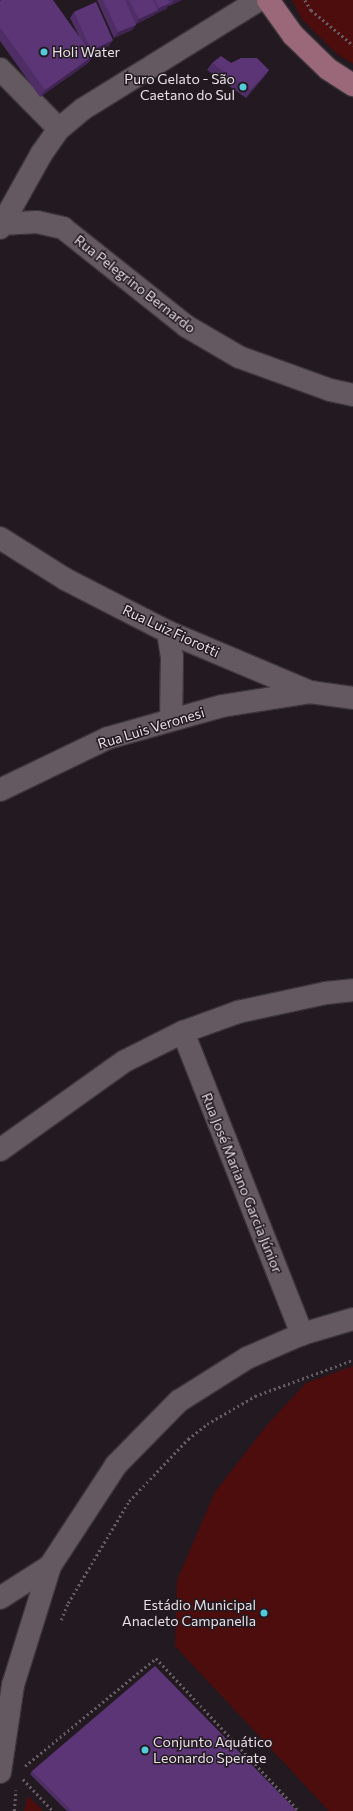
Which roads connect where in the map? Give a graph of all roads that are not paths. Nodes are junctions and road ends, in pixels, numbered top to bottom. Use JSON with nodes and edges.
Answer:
{"nodes":[{"id":1,"x":258,"y":0,"type":"edge"},
{"id":2,"x":268,"y":0,"type":"edge"},
{"id":3,"x":0,"y":69,"type":"edge"},
{"id":4,"x":353,"y":85,"type":"edge"},
{"id":5,"x":59,"y":129,"type":"junction"},
{"id":6,"x":1,"y":225,"type":"edge"},
{"id":7,"x":353,"y":395,"type":"edge"},
{"id":8,"x":0,"y":538,"type":"edge"},
{"id":9,"x":168,"y":632,"type":"junction"},
{"id":10,"x":310,"y":692,"type":"junction"},
{"id":11,"x":353,"y":698,"type":"edge"},
{"id":12,"x":171,"y":719,"type":"junction"},
{"id":13,"x":0,"y":790,"type":"edge"},
{"id":14,"x":353,"y":990,"type":"edge"},
{"id":15,"x":182,"y":1032,"type":"junction"},
{"id":16,"x":0,"y":1150,"type":"edge"},
{"id":17,"x":353,"y":1318,"type":"edge"},
{"id":18,"x":302,"y":1334,"type":"junction"},
{"id":19,"x":50,"y":1566,"type":"junction"},
{"id":20,"x":0,"y":1598,"type":"edge"},
{"id":21,"x":7,"y":1681,"type":"edge"},
{"id":22,"x":9,"y":1772,"type":"edge"}],
"edges":[{"from":1,"to":5,"type":"street"},
{"from":2,"to":4,"type":"main road"},
{"from":3,"to":5,"type":"street"},
{"from":5,"to":6,"type":"street"},
{"from":6,"to":7,"type":"street","name":"Rua Pelegrino Bernardo"},
{"from":8,"to":9,"type":"street","name":"Rua Luiz Fiorotti"},
{"from":9,"to":10,"type":"street","name":"Rua Luiz Fiorotti"},
{"from":9,"to":12,"type":"street"},
{"from":10,"to":11,"type":"street","name":"Rua Luiz Fiorotti"},
{"from":10,"to":12,"type":"street","name":"Rua Luis Veronesi"},
{"from":12,"to":13,"type":"street","name":"Rua Luis Veronesi"},
{"from":14,"to":15,"type":"street"},
{"from":15,"to":16,"type":"street"},
{"from":15,"to":18,"type":"street","name":"Rua José Mariano Garcia Júnior"},
{"from":17,"to":18,"type":"street"},
{"from":18,"to":19,"type":"street"},
{"from":19,"to":20,"type":"street"},
{"from":19,"to":21,"type":"street"},
{"from":21,"to":22,"type":"street"}]}
